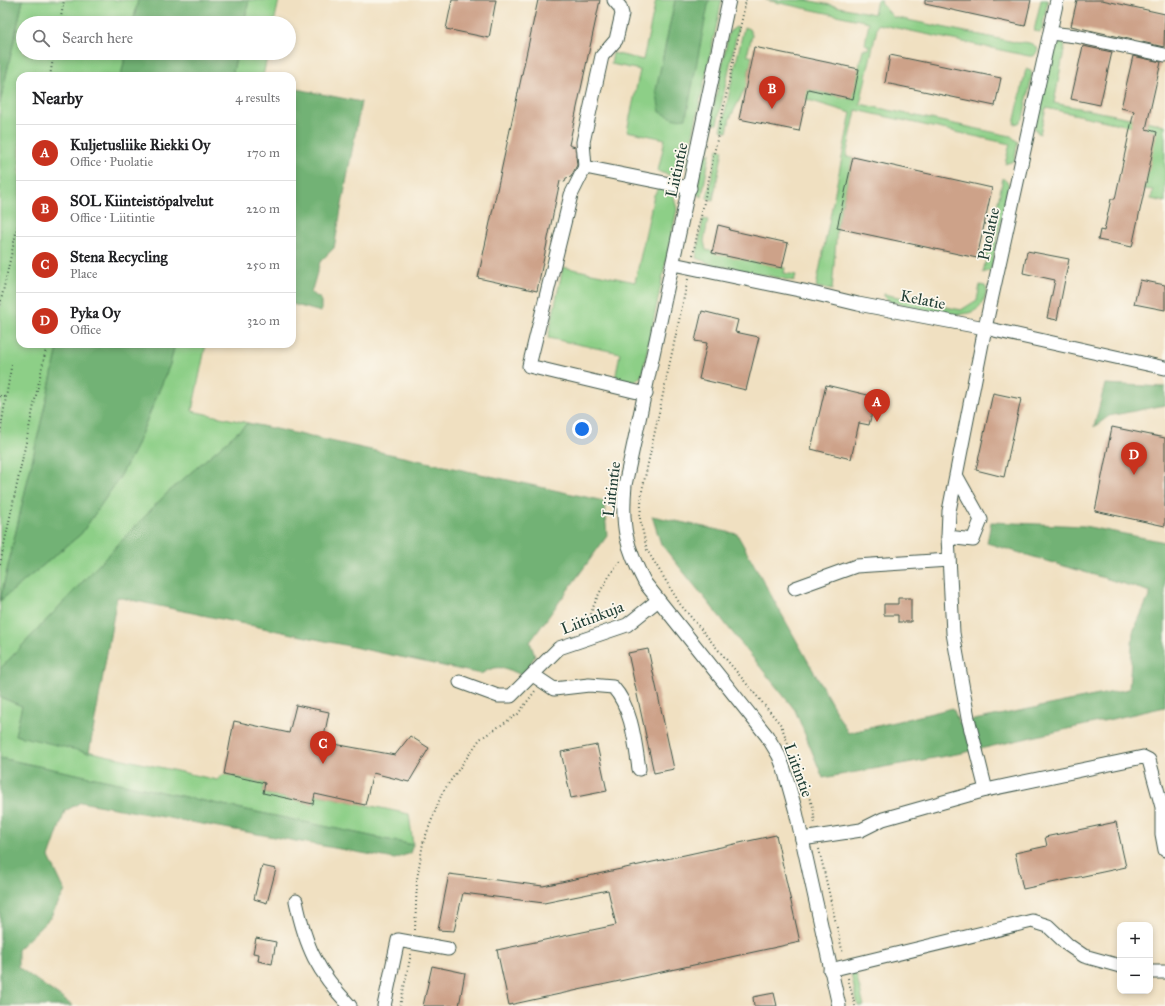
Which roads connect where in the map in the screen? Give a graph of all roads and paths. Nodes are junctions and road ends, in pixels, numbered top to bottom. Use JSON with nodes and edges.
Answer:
{"nodes":[{"id":1,"x":64,"y":0,"type":"edge"},
{"id":2,"x":614,"y":0,"type":"edge"},
{"id":3,"x":730,"y":0,"type":"edge"},
{"id":4,"x":746,"y":0,"type":"edge"},
{"id":5,"x":1057,"y":0,"type":"edge"},
{"id":6,"x":61,"y":16,"type":"edge"},
{"id":7,"x":1050,"y":33,"type":"junction"},
{"id":8,"x":1165,"y":55,"type":"edge"},
{"id":9,"x":53,"y":60,"type":"edge"},
{"id":10,"x":51,"y":72,"type":"edge"},
{"id":11,"x":585,"y":167,"type":"junction"},
{"id":12,"x":690,"y":188,"type":"junction"},
{"id":13,"x":16,"y":233,"type":"edge"},
{"id":14,"x":673,"y":264,"type":"junction"},
{"id":15,"x":691,"y":268,"type":"junction"},
{"id":16,"x":0,"y":305,"type":"edge"},
{"id":17,"x":985,"y":328,"type":"junction"},
{"id":18,"x":46,"y":348,"type":"edge"},
{"id":19,"x":12,"y":362,"type":"dead end"},
{"id":20,"x":1165,"y":368,"type":"edge"},
{"id":21,"x":646,"y":394,"type":"junction"},
{"id":22,"x":0,"y":396,"type":"edge"},
{"id":23,"x":5,"y":397,"type":"junction"},
{"id":24,"x":0,"y":433,"type":"edge"},
{"id":25,"x":957,"y":477,"type":"junction"},
{"id":26,"x":948,"y":536,"type":"junction"},
{"id":27,"x":647,"y":550,"type":"junction"},
{"id":28,"x":631,"y":556,"type":"junction"},
{"id":29,"x":949,"y":560,"type":"junction"},
{"id":30,"x":0,"y":564,"type":"edge"},
{"id":31,"x":795,"y":588,"type":"dead end"},
{"id":32,"x":657,"y":601,"type":"junction"},
{"id":33,"x":592,"y":636,"type":"junction"},
{"id":34,"x":537,"y":679,"type":"junction"},
{"id":35,"x":460,"y":682,"type":"dead end"},
{"id":36,"x":793,"y":755,"type":"dead end"},
{"id":37,"x":796,"y":763,"type":"dead end"},
{"id":38,"x":639,"y":770,"type":"dead end"},
{"id":39,"x":986,"y":790,"type":"junction"},
{"id":40,"x":816,"y":837,"type":"junction"},
{"id":41,"x":802,"y":839,"type":"junction"},
{"id":42,"x":1165,"y":850,"type":"edge"},
{"id":43,"x":296,"y":901,"type":"dead end"},
{"id":44,"x":413,"y":943,"type":"junction"},
{"id":45,"x":448,"y":949,"type":"dead end"},
{"id":46,"x":1117,"y":965,"type":"edge"},
{"id":47,"x":846,"y":966,"type":"junction"},
{"id":48,"x":830,"y":970,"type":"junction"},
{"id":49,"x":1153,"y":972,"type":"edge"},
{"id":50,"x":1165,"y":972,"type":"edge"},
{"id":51,"x":350,"y":1006,"type":"edge"},
{"id":52,"x":384,"y":1006,"type":"edge"},
{"id":53,"x":400,"y":1006,"type":"edge"},
{"id":54,"x":839,"y":1006,"type":"edge"},
{"id":55,"x":855,"y":1006,"type":"edge"}],
"edges":[{"from":1,"to":6,"type":"path"},
{"from":2,"to":11,"type":"street"},
{"from":3,"to":12,"type":"street","name":"Liitintie"},
{"from":4,"to":15,"type":"path"},
{"from":5,"to":7,"type":"street","name":"Puolatie"},
{"from":7,"to":8,"type":"street"},
{"from":7,"to":17,"type":"street","name":"Puolatie"},
{"from":9,"to":10,"type":"path"},
{"from":11,"to":12,"type":"street"},
{"from":11,"to":21,"type":"street"},
{"from":12,"to":14,"type":"street","name":"Liitintie"},
{"from":13,"to":16,"type":"path"},
{"from":14,"to":15,"type":"street","name":"Kelatie"},
{"from":14,"to":21,"type":"street","name":"Liitintie"},
{"from":15,"to":17,"type":"street","name":"Kelatie"},
{"from":15,"to":27,"type":"path"},
{"from":17,"to":20,"type":"street","name":"Kelatie"},
{"from":17,"to":25,"type":"street","name":"Puolatie"},
{"from":18,"to":30,"type":"path"},
{"from":19,"to":23,"type":"path"},
{"from":21,"to":28,"type":"street","name":"Liitintie"},
{"from":22,"to":23,"type":"path"},
{"from":23,"to":24,"type":"path"},
{"from":25,"to":26,"type":"street","name":"Puolatie"},
{"from":25,"to":26,"type":"street"},
{"from":26,"to":29,"type":"street","name":"Puolatie"},
{"from":27,"to":28,"type":"path"},
{"from":27,"to":36,"type":"path"},
{"from":28,"to":32,"type":"street","name":"Liitintie"},
{"from":28,"to":33,"type":"path"},
{"from":29,"to":31,"type":"street"},
{"from":29,"to":39,"type":"street","name":"Puolatie"},
{"from":32,"to":33,"type":"street","name":"Liitinkuja"},
{"from":32,"to":41,"type":"street","name":"Liitintie"},
{"from":33,"to":34,"type":"street","name":"Liitinkuja"},
{"from":34,"to":35,"type":"street","name":"Liitinkuja"},
{"from":34,"to":38,"type":"street"},
{"from":34,"to":44,"type":"path"},
{"from":37,"to":40,"type":"path"},
{"from":39,"to":40,"type":"street"},
{"from":39,"to":42,"type":"street"},
{"from":40,"to":41,"type":"street"},
{"from":40,"to":47,"type":"path"},
{"from":41,"to":48,"type":"street","name":"Liitintie"},
{"from":43,"to":51,"type":"street"},
{"from":44,"to":45,"type":"street"},
{"from":44,"to":52,"type":"street"},
{"from":44,"to":53,"type":"path"},
{"from":46,"to":47,"type":"street"},
{"from":47,"to":48,"type":"street"},
{"from":47,"to":55,"type":"path"},
{"from":48,"to":54,"type":"street","name":"Liitintie"},
{"from":49,"to":50,"type":"street"}]}
